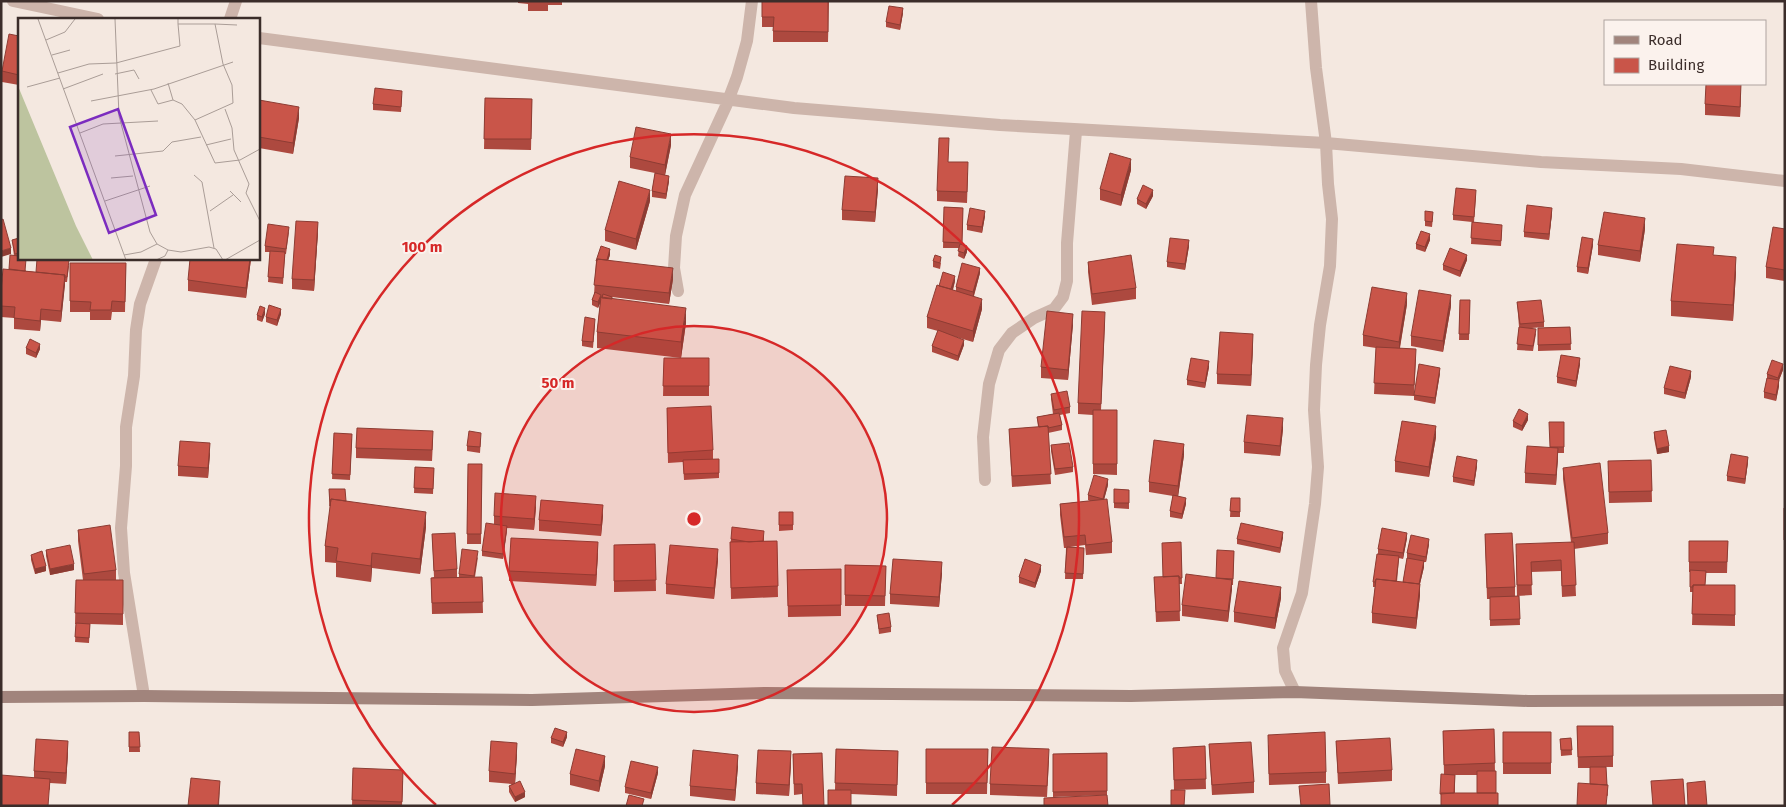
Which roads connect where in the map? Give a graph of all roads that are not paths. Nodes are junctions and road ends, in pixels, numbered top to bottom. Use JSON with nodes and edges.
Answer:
{"nodes":[{"id":1,"x":14,"y":1,"type":"edge"},
{"id":2,"x":236,"y":1,"type":"edge"},
{"id":3,"x":752,"y":1,"type":"edge"},
{"id":4,"x":1311,"y":1,"type":"edge"},
{"id":5,"x":93,"y":18,"type":"edge"},
{"id":6,"x":230,"y":18,"type":"edge"},
{"id":7,"x":260,"y":38,"type":"edge"},
{"id":8,"x":729,"y":99,"type":"junction"},
{"id":9,"x":1076,"y":130,"type":"junction"},
{"id":10,"x":1326,"y":143,"type":"junction"},
{"id":11,"x":1785,"y":182,"type":"edge"},
{"id":12,"x":156,"y":260,"type":"edge"},
{"id":13,"x":678,"y":291,"type":"dead end"},
{"id":14,"x":985,"y":480,"type":"dead end"},
{"id":15,"x":1295,"y":692,"type":"junction"},
{"id":16,"x":144,"y":696,"type":"junction"},
{"id":17,"x":1,"y":697,"type":"edge"},
{"id":18,"x":1785,"y":700,"type":"edge"}],
"edges":[{"from":1,"to":5,"type":"street"},
{"from":2,"to":6,"type":"street"},
{"from":3,"to":8,"type":"street"},
{"from":4,"to":10,"type":"street"},
{"from":7,"to":8,"type":"street"},
{"from":8,"to":9,"type":"street"},
{"from":8,"to":13,"type":"street"},
{"from":9,"to":10,"type":"street"},
{"from":9,"to":14,"type":"street"},
{"from":10,"to":11,"type":"street"},
{"from":10,"to":15,"type":"street"},
{"from":12,"to":16,"type":"street"},
{"from":15,"to":16,"type":"main road"},
{"from":15,"to":18,"type":"main road"},
{"from":16,"to":17,"type":"main road"}]}
